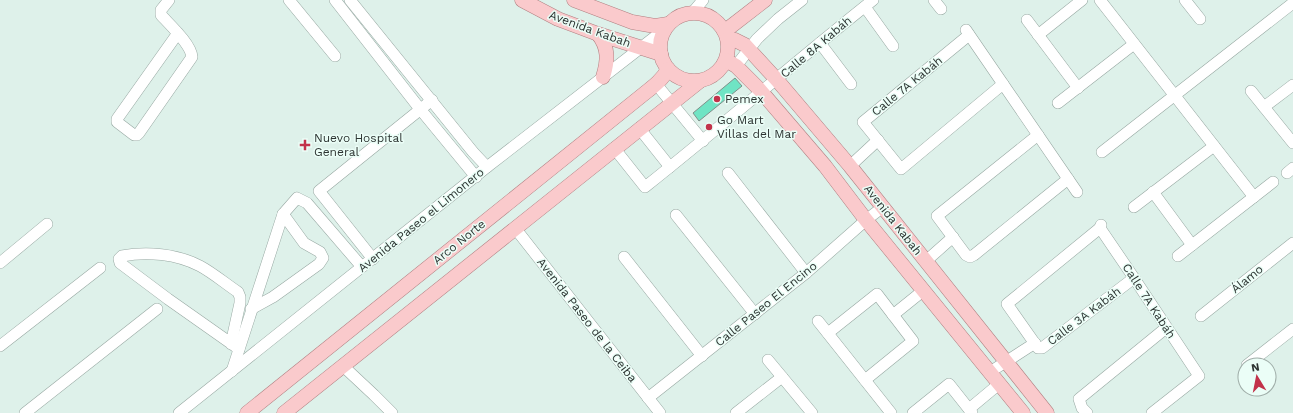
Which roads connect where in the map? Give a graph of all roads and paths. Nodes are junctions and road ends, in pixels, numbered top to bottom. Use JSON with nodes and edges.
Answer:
{"nodes":[{"id":1,"x":169,"y":0,"type":"edge"},
{"id":2,"x":289,"y":0,"type":"edge"},
{"id":3,"x":335,"y":0,"type":"edge"},
{"id":4,"x":350,"y":0,"type":"edge"},
{"id":5,"x":522,"y":0,"type":"edge"},
{"id":6,"x":574,"y":0,"type":"edge"},
{"id":7,"x":703,"y":0,"type":"edge"},
{"id":8,"x":765,"y":0,"type":"edge"},
{"id":9,"x":802,"y":0,"type":"edge"},
{"id":10,"x":934,"y":0,"type":"edge"},
{"id":11,"x":1082,"y":0,"type":"edge"},
{"id":12,"x":1100,"y":0,"type":"edge"},
{"id":13,"x":1187,"y":1,"type":"edge"},
{"id":14,"x":1293,"y":2,"type":"edge"},
{"id":15,"x":869,"y":4,"type":"edge"},
{"id":16,"x":941,"y":9,"type":"dead end"},
{"id":17,"x":693,"y":12,"type":"junction"},
{"id":18,"x":1200,"y":19,"type":"dead end"},
{"id":19,"x":1027,"y":20,"type":"dead end"},
{"id":20,"x":666,"y":27,"type":"junction"},
{"id":21,"x":178,"y":34,"type":"junction"},
{"id":22,"x":598,"y":34,"type":"junction"},
{"id":23,"x":1038,"y":34,"type":"junction"},
{"id":24,"x":727,"y":35,"type":"junction"},
{"id":25,"x":820,"y":43,"type":"junction"},
{"id":26,"x":1134,"y":44,"type":"junction"},
{"id":27,"x":893,"y":46,"type":"dead end"},
{"id":28,"x":641,"y":48,"type":"junction"},
{"id":29,"x":750,"y":50,"type":"junction"},
{"id":30,"x":661,"y":54,"type":"junction"},
{"id":31,"x":335,"y":56,"type":"dead end"},
{"id":32,"x":731,"y":63,"type":"junction"},
{"id":33,"x":668,"y":69,"type":"junction"},
{"id":34,"x":603,"y":78,"type":"junction"},
{"id":35,"x":700,"y":80,"type":"junction"},
{"id":36,"x":777,"y":80,"type":"junction"},
{"id":37,"x":656,"y":84,"type":"junction"},
{"id":38,"x":851,"y":84,"type":"dead end"},
{"id":39,"x":1003,"y":84,"type":"junction"},
{"id":40,"x":1293,"y":85,"type":"edge"},
{"id":41,"x":1078,"y":88,"type":"junction"},
{"id":42,"x":1251,"y":91,"type":"dead end"},
{"id":43,"x":762,"y":92,"type":"junction"},
{"id":44,"x":1174,"y":96,"type":"junction"},
{"id":45,"x":432,"y":100,"type":"junction"},
{"id":46,"x":672,"y":102,"type":"junction"},
{"id":47,"x":1058,"y":103,"type":"dead end"},
{"id":48,"x":1264,"y":107,"type":"junction"},
{"id":49,"x":420,"y":109,"type":"junction"},
{"id":50,"x":639,"y":128,"type":"junction"},
{"id":51,"x":1038,"y":135,"type":"junction"},
{"id":52,"x":878,"y":140,"type":"junction"},
{"id":53,"x":703,"y":141,"type":"junction"},
{"id":54,"x":1293,"y":143,"type":"edge"},
{"id":55,"x":1214,"y":146,"type":"junction"},
{"id":56,"x":614,"y":148,"type":"junction"},
{"id":57,"x":1102,"y":152,"type":"dead end"},
{"id":58,"x":850,"y":166,"type":"junction"},
{"id":59,"x":487,"y":167,"type":"junction"},
{"id":60,"x":670,"y":167,"type":"junction"},
{"id":61,"x":728,"y":173,"type":"dead end"},
{"id":62,"x":476,"y":177,"type":"junction"},
{"id":63,"x":1068,"y":179,"type":"junction"},
{"id":64,"x":1273,"y":182,"type":"dead end"},
{"id":65,"x":1077,"y":192,"type":"dead end"},
{"id":66,"x":1153,"y":192,"type":"junction"},
{"id":67,"x":1254,"y":197,"type":"junction"},
{"id":68,"x":883,"y":207,"type":"junction"},
{"id":69,"x":1134,"y":207,"type":"dead end"},
{"id":70,"x":283,"y":214,"type":"junction"},
{"id":71,"x":676,"y":215,"type":"dead end"},
{"id":72,"x":866,"y":220,"type":"junction"},
{"id":73,"x":47,"y":224,"type":"dead end"},
{"id":74,"x":1100,"y":226,"type":"joint"},
{"id":75,"x":515,"y":228,"type":"junction"},
{"id":76,"x":953,"y":237,"type":"junction"},
{"id":77,"x":1293,"y":243,"type":"edge"},
{"id":78,"x":1192,"y":245,"type":"junction"},
{"id":79,"x":624,"y":256,"type":"dead end"},
{"id":80,"x":1178,"y":256,"type":"dead end"},
{"id":81,"x":373,"y":259,"type":"junction"},
{"id":82,"x":926,"y":261,"type":"junction"},
{"id":83,"x":0,"y":263,"type":"edge"},
{"id":84,"x":362,"y":267,"type":"junction"},
{"id":85,"x":100,"y":268,"type":"dead end"},
{"id":86,"x":806,"y":273,"type":"junction"},
{"id":87,"x":1134,"y":278,"type":"junction"},
{"id":88,"x":924,"y":290,"type":"junction"},
{"id":89,"x":157,"y":309,"type":"dead end"},
{"id":90,"x":251,"y":309,"type":"junction"},
{"id":91,"x":755,"y":314,"type":"junction"},
{"id":92,"x":893,"y":315,"type":"junction"},
{"id":93,"x":1201,"y":316,"type":"dead end"},
{"id":94,"x":818,"y":321,"type":"dead end"},
{"id":95,"x":1166,"y":328,"type":"junction"},
{"id":96,"x":1293,"y":329,"type":"edge"},
{"id":97,"x":828,"y":333,"type":"junction"},
{"id":98,"x":1035,"y":343,"type":"junction"},
{"id":99,"x":0,"y":346,"type":"edge"},
{"id":100,"x":235,"y":347,"type":"junction"},
{"id":101,"x":702,"y":356,"type":"junction"},
{"id":102,"x":1258,"y":357,"type":"edge"},
{"id":103,"x":768,"y":360,"type":"dead end"},
{"id":104,"x":1005,"y":361,"type":"junction"},
{"id":105,"x":343,"y":366,"type":"junction"},
{"id":106,"x":232,"y":371,"type":"junction"},
{"id":107,"x":990,"y":372,"type":"junction"},
{"id":108,"x":782,"y":377,"type":"junction"},
{"id":109,"x":865,"y":380,"type":"junction"},
{"id":110,"x":999,"y":384,"type":"junction"},
{"id":111,"x":648,"y":398,"type":"junction"},
{"id":112,"x":970,"y":411,"type":"edge"},
{"id":113,"x":1082,"y":411,"type":"edge"},
{"id":114,"x":25,"y":413,"type":"edge"},
{"id":115,"x":179,"y":413,"type":"edge"},
{"id":116,"x":247,"y":413,"type":"edge"},
{"id":117,"x":284,"y":413,"type":"edge"},
{"id":118,"x":392,"y":413,"type":"edge"},
{"id":119,"x":660,"y":413,"type":"edge"},
{"id":120,"x":736,"y":413,"type":"edge"},
{"id":121,"x":812,"y":413,"type":"edge"},
{"id":122,"x":891,"y":413,"type":"edge"},
{"id":123,"x":913,"y":413,"type":"edge"},
{"id":124,"x":1022,"y":413,"type":"edge"},
{"id":125,"x":1047,"y":413,"type":"edge"},
{"id":126,"x":1152,"y":413,"type":"edge"}],
"edges":[{"from":1,"to":21,"type":"street"},
{"from":2,"to":31,"type":"street"},
{"from":3,"to":49,"type":"street"},
{"from":4,"to":45,"type":"street"},
{"from":5,"to":22,"type":"main road","name":"Avenida Kabah"},
{"from":6,"to":20,"type":"main road","name":"Avenida Kabah"},
{"from":7,"to":17,"type":"street"},
{"from":8,"to":24,"type":"main road"},
{"from":9,"to":29,"type":"street"},
{"from":10,"to":16,"type":"street"},
{"from":11,"to":23,"type":"street"},
{"from":12,"to":26,"type":"street"},
{"from":13,"to":18,"type":"street"},
{"from":14,"to":44,"type":"street"},
{"from":15,"to":25,"type":"street","name":"Calle 8A Kabáh"},
{"from":15,"to":27,"type":"street"},
{"from":17,"to":20,"type":"main road"},
{"from":17,"to":24,"type":"main road"},
{"from":19,"to":23,"type":"street"},
{"from":20,"to":28,"type":"street","name":"Avenida Paseo el Limonero"},
{"from":20,"to":30,"type":"main road"},
{"from":21,"to":21,"type":"street"},
{"from":22,"to":28,"type":"main road","name":"Avenida Kabah"},
{"from":22,"to":34,"type":"main road"},
{"from":23,"to":41,"type":"street"},
{"from":24,"to":29,"type":"main road","name":"Avenida Kabah"},
{"from":24,"to":32,"type":"main road"},
{"from":25,"to":36,"type":"street","name":"Calle 8A Kabáh"},
{"from":25,"to":38,"type":"street"},
{"from":26,"to":41,"type":"street"},
{"from":26,"to":44,"type":"street"},
{"from":28,"to":30,"type":"main road","name":"Avenida Kabah"},
{"from":28,"to":34,"type":"street","name":"Avenida Paseo el Limonero"},
{"from":29,"to":32,"type":"street"},
{"from":29,"to":36,"type":"main road","name":"Avenida Kabah"},
{"from":30,"to":33,"type":"main road"},
{"from":32,"to":35,"type":"main road"},
{"from":32,"to":43,"type":"main road","name":"Avenida Kabah"},
{"from":33,"to":35,"type":"main road"},
{"from":33,"to":37,"type":"main road","name":"Arco Norte"},
{"from":34,"to":59,"type":"street","name":"Avenida Paseo el Limonero"},
{"from":35,"to":46,"type":"main road","name":"Arco Norte"},
{"from":36,"to":43,"type":"street","name":"Calle 8A Kabáh"},
{"from":36,"to":58,"type":"main road","name":"Avenida Kabah"},
{"from":37,"to":46,"type":"street"},
{"from":37,"to":116,"type":"main road","name":"Arco Norte"},
{"from":39,"to":51,"type":"street","name":"Calle 7A Kabáh"},
{"from":39,"to":52,"type":"street","name":"Calle 7A Kabáh"},
{"from":39,"to":52,"type":"street","name":"Calle 7A Kabáh"},
{"from":40,"to":48,"type":"street"},
{"from":41,"to":47,"type":"street"},
{"from":42,"to":48,"type":"street"},
{"from":43,"to":53,"type":"street","name":"Calle 8A Kabáh"},
{"from":43,"to":72,"type":"main road","name":"Avenida Kabah"},
{"from":44,"to":55,"type":"street"},
{"from":44,"to":57,"type":"street"},
{"from":45,"to":49,"type":"street"},
{"from":45,"to":59,"type":"street"},
{"from":46,"to":50,"type":"main road","name":"Arco Norte"},
{"from":46,"to":53,"type":"street"},
{"from":48,"to":54,"type":"street"},
{"from":49,"to":62,"type":"street"},
{"from":49,"to":81,"type":"street"},
{"from":50,"to":56,"type":"main road","name":"Arco Norte"},
{"from":50,"to":60,"type":"street"},
{"from":51,"to":63,"type":"street","name":"Calle 7A Kabáh"},
{"from":51,"to":76,"type":"street"},
{"from":52,"to":58,"type":"street"},
{"from":53,"to":60,"type":"street","name":"Calle 8A Kabáh"},
{"from":55,"to":66,"type":"street"},
{"from":55,"to":67,"type":"street"},
{"from":56,"to":60,"type":"street","name":"Calle 8A Kabáh"},
{"from":56,"to":75,"type":"main road","name":"Arco Norte"},
{"from":58,"to":68,"type":"main road","name":"Avenida Kabah"},
{"from":59,"to":62,"type":"street","name":"Avenida Paseo el Limonero"},
{"from":61,"to":86,"type":"street"},
{"from":62,"to":81,"type":"street","name":"Avenida Paseo el Limonero"},
{"from":63,"to":65,"type":"street","name":"Calle 7A Kabáh"},
{"from":63,"to":76,"type":"street"},
{"from":64,"to":67,"type":"street"},
{"from":66,"to":69,"type":"street"},
{"from":66,"to":78,"type":"street"},
{"from":67,"to":78,"type":"street"},
{"from":68,"to":72,"type":"street","name":"Calle Paseo El Encino"},
{"from":68,"to":82,"type":"main road","name":"Avenida Kabah"},
{"from":70,"to":84,"type":"street"},
{"from":70,"to":90,"type":"street"},
{"from":70,"to":90,"type":"street"},
{"from":71,"to":91,"type":"street"},
{"from":72,"to":86,"type":"street","name":"Calle Paseo El Encino"},
{"from":72,"to":88,"type":"main road","name":"Avenida Kabah"},
{"from":73,"to":83,"type":"street"},
{"from":74,"to":87,"type":"street","name":"Calle 7A Kabáh"},
{"from":74,"to":98,"type":"street","name":"Calle 3A Kabáh"},
{"from":75,"to":105,"type":"main road","name":"Arco Norte"},
{"from":75,"to":111,"type":"street","name":"Avenida Paseo de la Ceiba"},
{"from":76,"to":82,"type":"street"},
{"from":77,"to":93,"type":"street","name":"Álamo"},
{"from":78,"to":80,"type":"street"},
{"from":79,"to":101,"type":"street"},
{"from":81,"to":84,"type":"street","name":"Avenida Paseo el Limonero"},
{"from":82,"to":104,"type":"main road","name":"Avenida Kabah"},
{"from":84,"to":106,"type":"street","name":"Avenida Paseo el Limonero"},
{"from":85,"to":99,"type":"street"},
{"from":86,"to":91,"type":"street","name":"Calle Paseo El Encino"},
{"from":87,"to":95,"type":"street","name":"Calle 7A Kabáh"},
{"from":87,"to":98,"type":"street","name":"Calle 3A Kabáh"},
{"from":88,"to":92,"type":"street"},
{"from":88,"to":107,"type":"main road","name":"Avenida Kabah"},
{"from":89,"to":114,"type":"street"},
{"from":90,"to":100,"type":"street"},
{"from":91,"to":101,"type":"street","name":"Calle Paseo El Encino"},
{"from":92,"to":97,"type":"street"},
{"from":92,"to":109,"type":"street"},
{"from":94,"to":97,"type":"street"},
{"from":95,"to":113,"type":"street"},
{"from":95,"to":126,"type":"street","name":"Calle 7A Kabáh"},
{"from":96,"to":102,"type":"street"},
{"from":97,"to":109,"type":"street"},
{"from":98,"to":104,"type":"street"},
{"from":100,"to":100,"type":"street"},
{"from":100,"to":106,"type":"street"},
{"from":101,"to":111,"type":"street","name":"Calle Paseo El Encino"},
{"from":103,"to":108,"type":"street"},
{"from":104,"to":107,"type":"street"},
{"from":104,"to":125,"type":"main road","name":"Avenida Kabah"},
{"from":105,"to":117,"type":"main road","name":"Arco Norte"},
{"from":105,"to":118,"type":"street"},
{"from":106,"to":115,"type":"street","name":"Avenida Paseo el Limonero"},
{"from":107,"to":110,"type":"main road","name":"Avenida Kabah"},
{"from":108,"to":120,"type":"street"},
{"from":108,"to":121,"type":"street"},
{"from":109,"to":122,"type":"street"},
{"from":110,"to":112,"type":"street"},
{"from":110,"to":124,"type":"main road","name":"Avenida Kabah"},
{"from":111,"to":119,"type":"street","name":"Avenida Paseo de la Ceiba"},
{"from":112,"to":123,"type":"street"}]}
